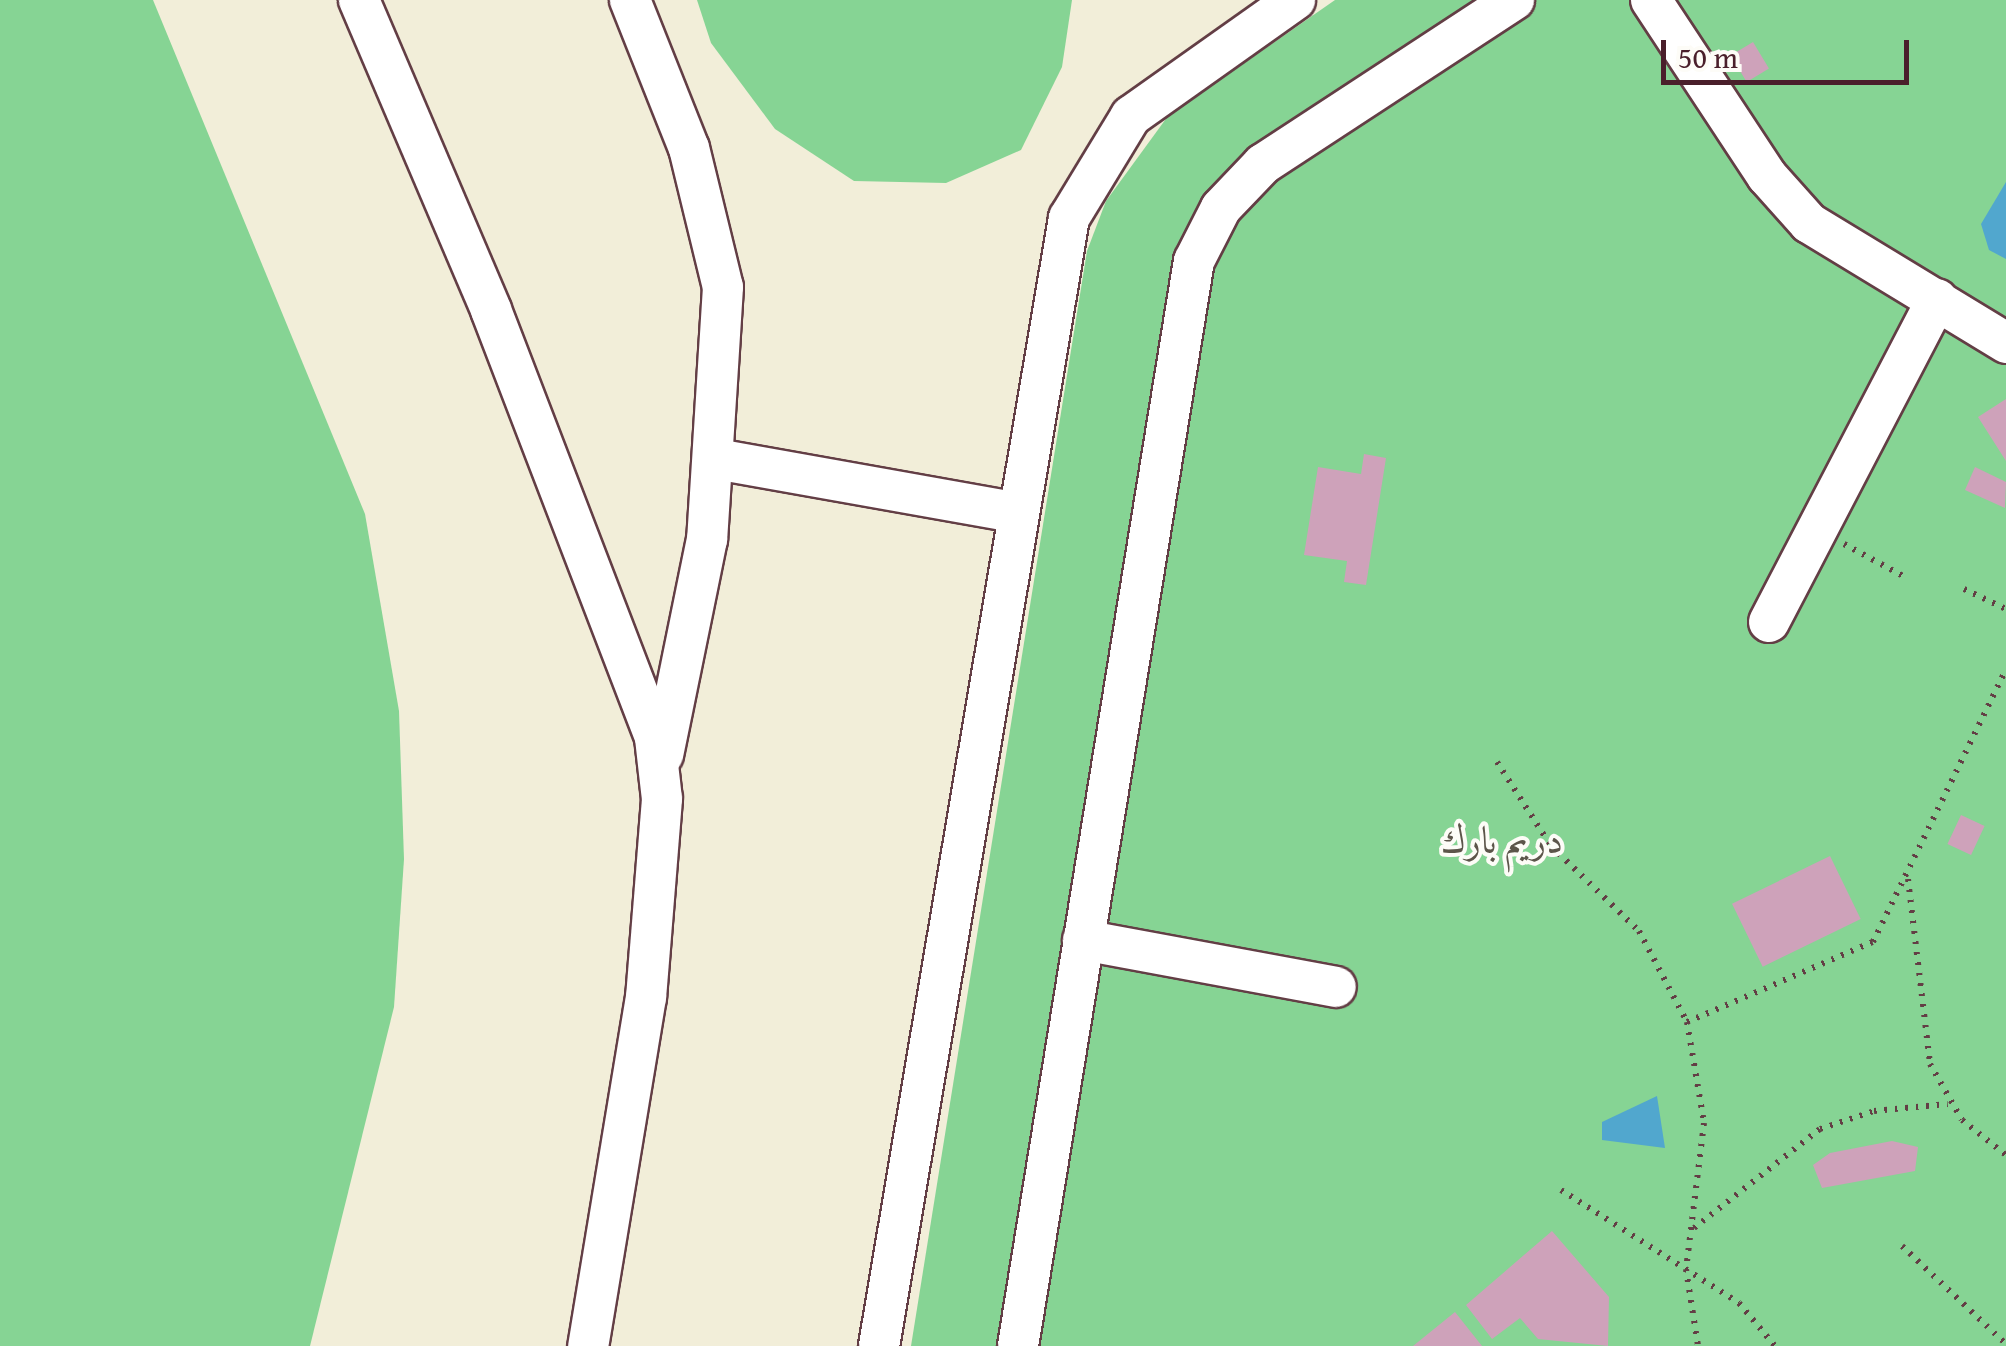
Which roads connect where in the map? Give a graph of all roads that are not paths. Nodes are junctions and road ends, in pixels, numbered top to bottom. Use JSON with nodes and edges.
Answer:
{"nodes":[{"id":1,"x":359,"y":0,"type":"edge"},
{"id":2,"x":630,"y":0,"type":"edge"},
{"id":3,"x":1295,"y":0,"type":"edge"},
{"id":4,"x":1514,"y":0,"type":"edge"},
{"id":5,"x":1651,"y":0,"type":"edge"},
{"id":6,"x":1937,"y":299,"type":"junction"},
{"id":7,"x":2006,"y":343,"type":"edge"},
{"id":8,"x":716,"y":460,"type":"junction"},
{"id":9,"x":1014,"y":512,"type":"junction"},
{"id":10,"x":1770,"y":622,"type":"dead end"},
{"id":11,"x":660,"y":768,"type":"junction"},
{"id":12,"x":1084,"y":940,"type":"junction"},
{"id":13,"x":1336,"y":987,"type":"dead end"},
{"id":14,"x":588,"y":1346,"type":"edge"},
{"id":15,"x":879,"y":1346,"type":"edge"},
{"id":16,"x":1018,"y":1346,"type":"edge"}],
"edges":[{"from":1,"to":11,"type":"street"},
{"from":2,"to":8,"type":"street"},
{"from":3,"to":9,"type":"street"},
{"from":4,"to":12,"type":"street"},
{"from":5,"to":6,"type":"street"},
{"from":6,"to":7,"type":"street"},
{"from":6,"to":10,"type":"street"},
{"from":8,"to":9,"type":"street"},
{"from":8,"to":11,"type":"street"},
{"from":9,"to":15,"type":"street"},
{"from":11,"to":14,"type":"street"},
{"from":12,"to":13,"type":"street"},
{"from":12,"to":16,"type":"street"}]}
